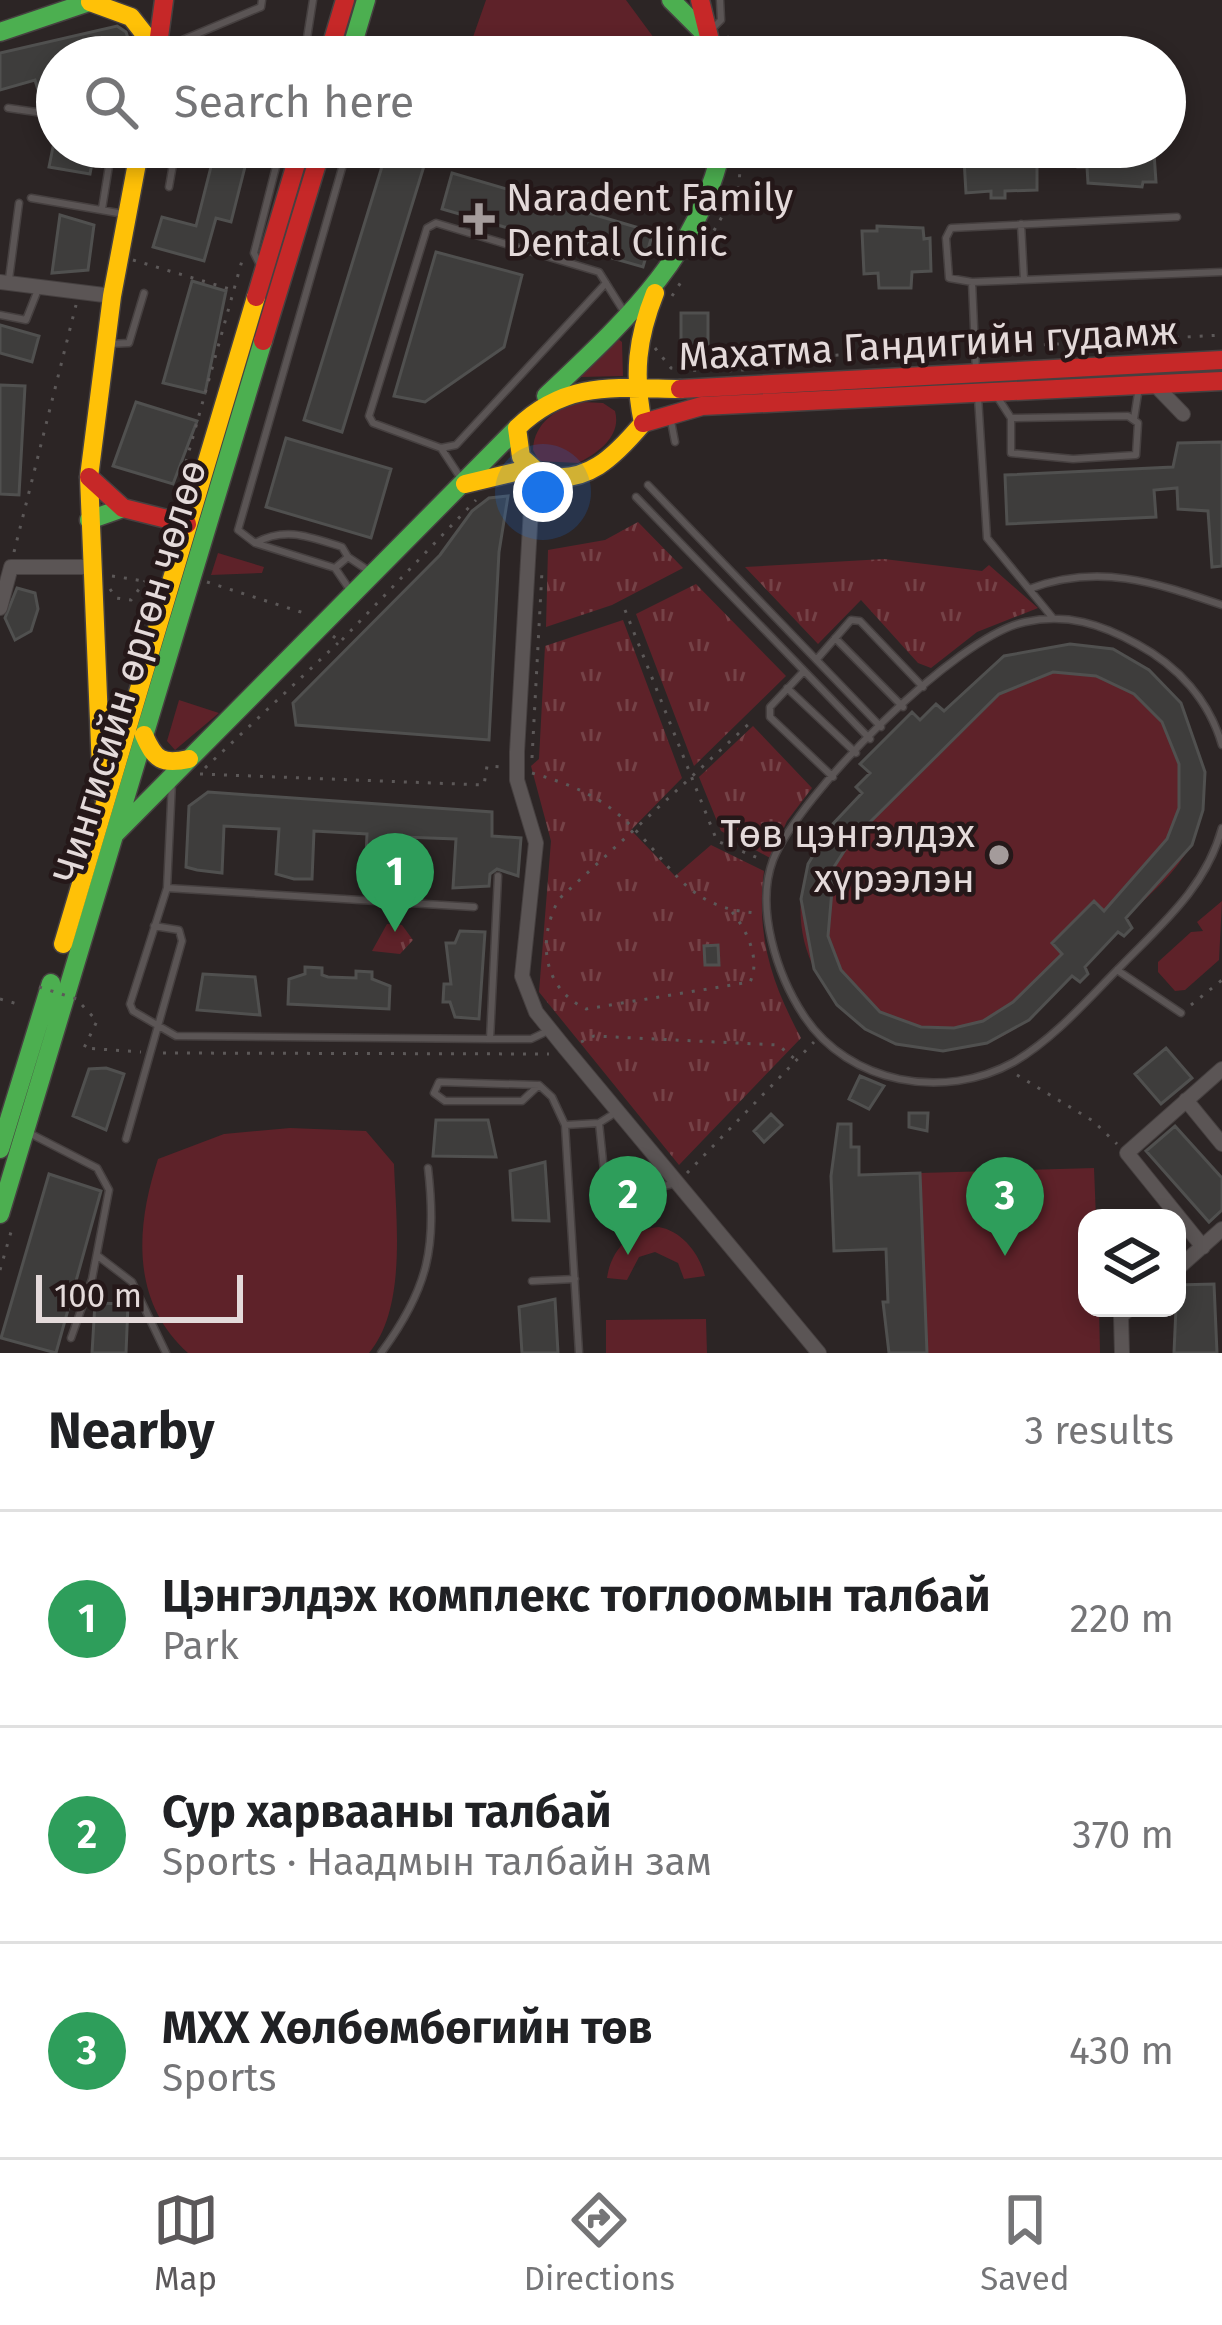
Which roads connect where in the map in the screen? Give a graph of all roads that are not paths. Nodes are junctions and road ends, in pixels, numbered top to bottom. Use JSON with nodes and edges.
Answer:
{"nodes":[{"id":1,"x":164,"y":0,"type":"edge"},
{"id":2,"x":262,"y":0,"type":"edge"},
{"id":3,"x":313,"y":0,"type":"edge"},
{"id":4,"x":345,"y":0,"type":"edge"},
{"id":5,"x":366,"y":0,"type":"edge"},
{"id":6,"x":671,"y":0,"type":"edge"},
{"id":7,"x":700,"y":0,"type":"edge"},
{"id":8,"x":720,"y":0,"type":"edge"},
{"id":9,"x":92,"y":1,"type":"edge"},
{"id":10,"x":0,"y":32,"type":"edge"},
{"id":11,"x":705,"y":34,"type":"junction"},
{"id":12,"x":144,"y":36,"type":"edge"},
{"id":13,"x":159,"y":36,"type":"edge"},
{"id":14,"x":198,"y":36,"type":"edge"},
{"id":15,"x":307,"y":36,"type":"edge"},
{"id":16,"x":334,"y":36,"type":"edge"},
{"id":17,"x":355,"y":36,"type":"edge"},
{"id":18,"x":8,"y":108,"type":"dead end"},
{"id":19,"x":36,"y":112,"type":"edge"},
{"id":20,"x":109,"y":168,"type":"edge"},
{"id":21,"x":136,"y":168,"type":"edge"},
{"id":22,"x":173,"y":168,"type":"edge"},
{"id":23,"x":276,"y":168,"type":"edge"},
{"id":24,"x":295,"y":168,"type":"edge"},
{"id":25,"x":316,"y":168,"type":"edge"},
{"id":26,"x":342,"y":168,"type":"dead end"},
{"id":27,"x":716,"y":168,"type":"edge"},
{"id":28,"x":170,"y":187,"type":"dead end"},
{"id":29,"x":31,"y":198,"type":"dead end"},
{"id":30,"x":20,"y":202,"type":"dead end"},
{"id":31,"x":102,"y":209,"type":"junction"},
{"id":32,"x":127,"y":215,"type":"junction"},
{"id":33,"x":1177,"y":217,"type":"dead end"},
{"id":34,"x":1021,"y":224,"type":"junction"},
{"id":35,"x":285,"y":270,"type":"junction"},
{"id":36,"x":263,"y":272,"type":"junction"},
{"id":37,"x":1222,"y":272,"type":"edge"},
{"id":38,"x":309,"y":277,"type":"junction"},
{"id":39,"x":1024,"y":280,"type":"junction"},
{"id":40,"x":4,"y":282,"type":"edge"},
{"id":41,"x":972,"y":282,"type":"junction"},
{"id":42,"x":606,"y":283,"type":"junction"},
{"id":43,"x":40,"y":286,"type":"junction"},
{"id":44,"x":144,"y":293,"type":"dead end"},
{"id":45,"x":112,"y":296,"type":"junction"},
{"id":46,"x":662,"y":298,"type":"junction"},
{"id":47,"x":0,"y":316,"type":"edge"},
{"id":48,"x":628,"y":318,"type":"junction"},
{"id":49,"x":106,"y":344,"type":"junction"},
{"id":50,"x":1222,"y":360,"type":"edge"},
{"id":51,"x":1222,"y":381,"type":"edge"},
{"id":52,"x":1147,"y":385,"type":"junction"},
{"id":53,"x":982,"y":387,"type":"junction"},
{"id":54,"x":636,"y":388,"type":"junction"},
{"id":55,"x":248,"y":394,"type":"junction"},
{"id":56,"x":272,"y":401,"type":"junction"},
{"id":57,"x":538,"y":404,"type":"junction"},
{"id":58,"x":668,"y":413,"type":"junction"},
{"id":59,"x":1183,"y":414,"type":"dead end"},
{"id":60,"x":1011,"y":418,"type":"junction"},
{"id":61,"x":1134,"y":419,"type":"junction"},
{"id":62,"x":643,"y":424,"type":"junction"},
{"id":63,"x":517,"y":428,"type":"junction"},
{"id":64,"x":675,"y":442,"type":"dead end"},
{"id":65,"x":441,"y":448,"type":"junction"},
{"id":66,"x":528,"y":469,"type":"junction"},
{"id":67,"x":88,"y":477,"type":"junction"},
{"id":68,"x":547,"y":478,"type":"junction"},
{"id":69,"x":647,"y":485,"type":"dead end"},
{"id":70,"x":472,"y":490,"type":"junction"},
{"id":71,"x":636,"y":497,"type":"dead end"},
{"id":72,"x":123,"y":508,"type":"junction"},
{"id":73,"x":89,"y":520,"type":"junction"},
{"id":74,"x":188,"y":524,"type":"junction"},
{"id":75,"x":254,"y":543,"type":"junction"},
{"id":76,"x":348,"y":557,"type":"junction"},
{"id":77,"x":5,"y":566,"type":"edge"},
{"id":78,"x":334,"y":568,"type":"junction"},
{"id":79,"x":98,"y":571,"type":"junction"},
{"id":80,"x":375,"y":575,"type":"junction"},
{"id":81,"x":1029,"y":589,"type":"junction"},
{"id":82,"x":354,"y":595,"type":"junction"},
{"id":83,"x":1222,"y":605,"type":"edge"},
{"id":84,"x":0,"y":608,"type":"edge"},
{"id":85,"x":1053,"y":618,"type":"junction"},
{"id":86,"x":836,"y":638,"type":"junction"},
{"id":87,"x":816,"y":660,"type":"junction"},
{"id":88,"x":804,"y":671,"type":"junction"},
{"id":89,"x":923,"y":687,"type":"junction"},
{"id":90,"x":787,"y":688,"type":"junction"},
{"id":91,"x":903,"y":707,"type":"junction"},
{"id":92,"x":881,"y":728,"type":"junction"},
{"id":93,"x":144,"y":734,"type":"junction"},
{"id":94,"x":870,"y":739,"type":"junction"},
{"id":95,"x":1222,"y":746,"type":"edge"},
{"id":96,"x":856,"y":753,"type":"junction"},
{"id":97,"x":196,"y":765,"type":"junction"},
{"id":98,"x":833,"y":777,"type":"junction"},
{"id":99,"x":172,"y":787,"type":"junction"},
{"id":100,"x":103,"y":805,"type":"junction"},
{"id":101,"x":1222,"y":829,"type":"edge"},
{"id":102,"x":112,"y":838,"type":"junction"},
{"id":103,"x":498,"y":876,"type":"dead end"},
{"id":104,"x":167,"y":888,"type":"junction"},
{"id":105,"x":474,"y":907,"type":"dead end"},
{"id":106,"x":154,"y":926,"type":"junction"},
{"id":107,"x":1117,"y":970,"type":"junction"},
{"id":108,"x":1181,"y":1013,"type":"road end"},
{"id":109,"x":158,"y":1029,"type":"junction"},
{"id":110,"x":550,"y":1030,"type":"junction"},
{"id":111,"x":490,"y":1040,"type":"junction"},
{"id":112,"x":1222,"y":1069,"type":"edge"},
{"id":113,"x":539,"y":1085,"type":"junction"},
{"id":114,"x":1186,"y":1100,"type":"junction"},
{"id":115,"x":618,"y":1112,"type":"junction"},
{"id":116,"x":599,"y":1123,"type":"junction"},
{"id":117,"x":565,"y":1125,"type":"junction"},
{"id":118,"x":24,"y":1132,"type":"junction"},
{"id":119,"x":126,"y":1139,"type":"dead end"},
{"id":120,"x":1,"y":1144,"type":"edge"},
{"id":121,"x":1222,"y":1144,"type":"edge"},
{"id":122,"x":428,"y":1168,"type":"dead end"},
{"id":123,"x":677,"y":1183,"type":"junction"},
{"id":124,"x":0,"y":1214,"type":"edge"},
{"id":125,"x":1222,"y":1229,"type":"edge"},
{"id":126,"x":1203,"y":1247,"type":"junction"},
{"id":127,"x":97,"y":1256,"type":"junction"},
{"id":128,"x":1186,"y":1261,"type":"edge"},
{"id":129,"x":574,"y":1279,"type":"junction"},
{"id":130,"x":532,"y":1281,"type":"dead end"},
{"id":131,"x":1121,"y":1317,"type":"edge"},
{"id":132,"x":71,"y":1337,"type":"dead end"},
{"id":133,"x":166,"y":1353,"type":"edge"},
{"id":134,"x":381,"y":1353,"type":"edge"},
{"id":135,"x":579,"y":1353,"type":"edge"},
{"id":136,"x":818,"y":1353,"type":"edge"},
{"id":137,"x":1122,"y":1353,"type":"edge"}],
"edges":[{"from":1,"to":13,"type":"main road"},
{"from":2,"to":14,"type":"lane"},
{"from":3,"to":15,"type":"lane"},
{"from":4,"to":16,"type":"main road"},
{"from":5,"to":17,"type":"main road"},
{"from":6,"to":11,"type":"main road"},
{"from":7,"to":11,"type":"main road"},
{"from":8,"to":11,"type":"lane"},
{"from":9,"to":10,"type":"main road"},
{"from":9,"to":12,"type":"main road"},
{"from":18,"to":19,"type":"lane"},
{"from":20,"to":31,"type":"lane"},
{"from":21,"to":32,"type":"main road"},
{"from":22,"to":28,"type":"lane"},
{"from":23,"to":36,"type":"lane"},
{"from":24,"to":36,"type":"main road","name":"Чингисийн өргөн чөлөө"},
{"from":25,"to":35,"type":"main road","name":"Чингисийн өргөн чөлөө"},
{"from":26,"to":38,"type":"lane"},
{"from":27,"to":46,"type":"main road"},
{"from":29,"to":31,"type":"lane"},
{"from":30,"to":40,"type":"lane"},
{"from":31,"to":32,"type":"lane"},
{"from":32,"to":45,"type":"main road"},
{"from":33,"to":34,"type":"lane"},
{"from":34,"to":39,"type":"lane"},
{"from":34,"to":41,"type":"lane"},
{"from":35,"to":38,"type":"lane"},
{"from":35,"to":55,"type":"main road","name":"Чингисийн өргөн чөлөө"},
{"from":36,"to":74,"type":"main road","name":"Чингисийн өргөн чөлөө"},
{"from":37,"to":39,"type":"lane"},
{"from":38,"to":56,"type":"lane"},
{"from":39,"to":41,"type":"lane"},
{"from":40,"to":43,"type":"street"},
{"from":41,"to":53,"type":"lane"},
{"from":42,"to":48,"type":"lane"},
{"from":42,"to":65,"type":"lane"},
{"from":42,"to":65,"type":"lane"},
{"from":43,"to":45,"type":"street"},
{"from":43,"to":47,"type":"lane"},
{"from":44,"to":49,"type":"lane"},
{"from":45,"to":49,"type":"main road"},
{"from":46,"to":48,"type":"main road"},
{"from":46,"to":54,"type":"main road"},
{"from":48,"to":57,"type":"main road"},
{"from":49,"to":67,"type":"main road"},
{"from":50,"to":53,"type":"main road","name":"Махатма Гандигийн гудамж"},
{"from":51,"to":52,"type":"main road","name":"Махатма Гандигийн гудамж"},
{"from":52,"to":53,"type":"main road","name":"Махатма Гандигийн гудамж"},
{"from":52,"to":59,"type":"street"},
{"from":52,"to":61,"type":"lane"},
{"from":53,"to":54,"type":"main road","name":"Махатма Гандигийн гудамж"},
{"from":53,"to":58,"type":"main road","name":"Махатма Гандигийн гудамж"},
{"from":53,"to":60,"type":"lane"},
{"from":53,"to":81,"type":"lane"},
{"from":54,"to":57,"type":"main road","name":"Махатма Гандигийн гудамж"},
{"from":54,"to":62,"type":"main road"},
{"from":55,"to":56,"type":"lane"},
{"from":55,"to":93,"type":"main road","name":"Чингисийн өргөн чөлөө"},
{"from":56,"to":75,"type":"lane"},
{"from":57,"to":63,"type":"main road"},
{"from":58,"to":62,"type":"main road","name":"Махатма Гандигийн гудамж"},
{"from":58,"to":64,"type":"lane"},
{"from":60,"to":61,"type":"lane"},
{"from":60,"to":61,"type":"lane"},
{"from":62,"to":68,"type":"main road","name":"Махатма Гандигийн гудамж"},
{"from":63,"to":66,"type":"main road"},
{"from":63,"to":70,"type":"main road"},
{"from":65,"to":70,"type":"lane"},
{"from":66,"to":68,"type":"main road"},
{"from":66,"to":70,"type":"main road"},
{"from":67,"to":72,"type":"main road"},
{"from":67,"to":73,"type":"main road"},
{"from":68,"to":110,"type":"street"},
{"from":69,"to":87,"type":"lane"},
{"from":70,"to":80,"type":"main road"},
{"from":71,"to":88,"type":"lane"},
{"from":72,"to":73,"type":"main road"},
{"from":72,"to":74,"type":"main road"},
{"from":73,"to":79,"type":"main road"},
{"from":74,"to":100,"type":"main road","name":"Чингисийн өргөн чөлөө"},
{"from":75,"to":76,"type":"lane"},
{"from":75,"to":78,"type":"lane"},
{"from":76,"to":78,"type":"lane"},
{"from":76,"to":80,"type":"lane"},
{"from":77,"to":79,"type":"street"},
{"from":77,"to":84,"type":"street"},
{"from":78,"to":82,"type":"lane"},
{"from":79,"to":100,"type":"main road"},
{"from":80,"to":82,"type":"main road"},
{"from":81,"to":83,"type":"lane"},
{"from":81,"to":85,"type":"lane"},
{"from":82,"to":97,"type":"main road"},
{"from":85,"to":89,"type":"lane"},
{"from":85,"to":95,"type":"lane"},
{"from":86,"to":87,"type":"lane"},
{"from":86,"to":89,"type":"lane"},
{"from":86,"to":91,"type":"lane"},
{"from":87,"to":92,"type":"lane"},
{"from":88,"to":90,"type":"lane"},
{"from":88,"to":94,"type":"lane"},
{"from":89,"to":91,"type":"lane"},
{"from":90,"to":96,"type":"lane"},
{"from":90,"to":98,"type":"lane"},
{"from":91,"to":92,"type":"lane"},
{"from":92,"to":94,"type":"lane"},
{"from":93,"to":97,"type":"main road"},
{"from":93,"to":102,"type":"main road","name":"Чингисийн өргөн чөлөө"},
{"from":94,"to":96,"type":"lane"},
{"from":96,"to":98,"type":"lane"},
{"from":97,"to":99,"type":"main road"},
{"from":98,"to":107,"type":"lane"},
{"from":99,"to":102,"type":"main road"},
{"from":99,"to":104,"type":"lane"},
{"from":100,"to":120,"type":"main road","name":"Чингисийн өргөн чөлөө"},
{"from":101,"to":107,"type":"lane"},
{"from":102,"to":118,"type":"main road","name":"Чингисийн өргөн чөлөө"},
{"from":103,"to":111,"type":"lane"},
{"from":104,"to":105,"type":"lane"},
{"from":104,"to":106,"type":"lane"},
{"from":106,"to":109,"type":"lane"},
{"from":106,"to":109,"type":"lane"},
{"from":107,"to":108,"type":"lane"},
{"from":109,"to":111,"type":"lane"},
{"from":109,"to":119,"type":"lane"},
{"from":110,"to":111,"type":"lane"},
{"from":110,"to":115,"type":"street"},
{"from":112,"to":114,"type":"street"},
{"from":113,"to":113,"type":"lane"},
{"from":113,"to":117,"type":"lane"},
{"from":114,"to":121,"type":"street"},
{"from":114,"to":126,"type":"street"},
{"from":115,"to":116,"type":"lane"},
{"from":115,"to":123,"type":"street"},
{"from":116,"to":117,"type":"lane"},
{"from":116,"to":123,"type":"lane"},
{"from":117,"to":129,"type":"lane"},
{"from":118,"to":124,"type":"main road","name":"Чингисийн өргөн чөлөө"},
{"from":118,"to":127,"type":"lane"},
{"from":122,"to":134,"type":"lane"},
{"from":123,"to":136,"type":"street"},
{"from":125,"to":126,"type":"street"},
{"from":126,"to":128,"type":"street"},
{"from":127,"to":132,"type":"lane"},
{"from":127,"to":133,"type":"lane"},
{"from":129,"to":130,"type":"lane"},
{"from":129,"to":135,"type":"lane"},
{"from":131,"to":137,"type":"street"}]}
